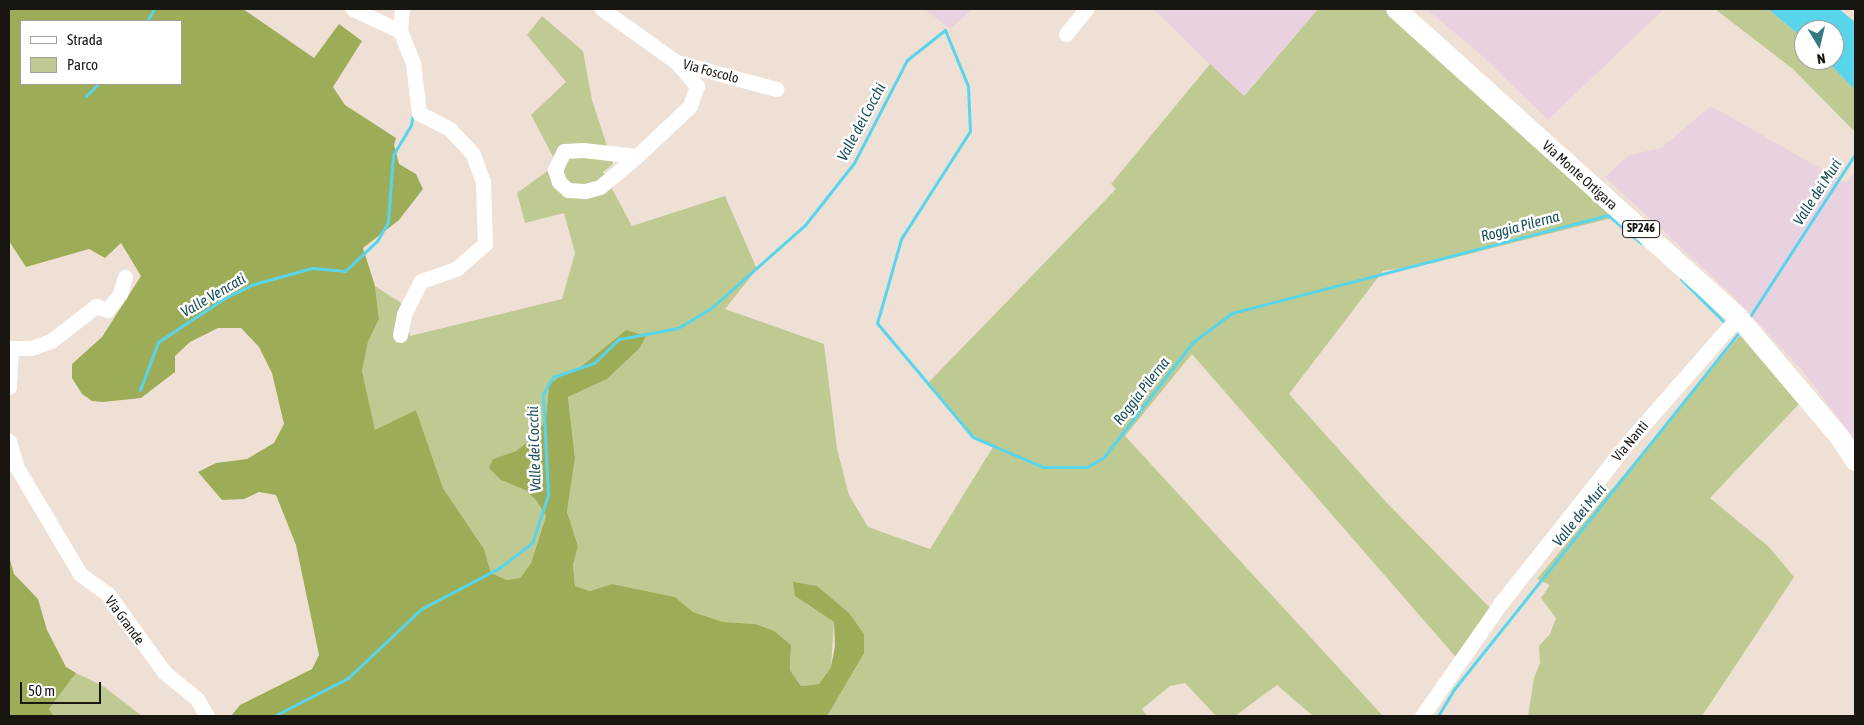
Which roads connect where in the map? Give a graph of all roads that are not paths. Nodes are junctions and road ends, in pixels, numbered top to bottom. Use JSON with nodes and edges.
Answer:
{"nodes":[{"id":1,"x":354,"y":9,"type":"edge"},
{"id":2,"x":402,"y":9,"type":"edge"},
{"id":3,"x":602,"y":9,"type":"edge"},
{"id":4,"x":1086,"y":9,"type":"edge"},
{"id":5,"x":1396,"y":9,"type":"edge"},
{"id":6,"x":400,"y":31,"type":"junction"},
{"id":7,"x":1066,"y":34,"type":"dead end"},
{"id":8,"x":676,"y":62,"type":"junction"},
{"id":9,"x":776,"y":89,"type":"dead end"},
{"id":10,"x":637,"y":156,"type":"junction"},
{"id":11,"x":125,"y":277,"type":"dead end"},
{"id":12,"x":1738,"y":317,"type":"junction"},
{"id":13,"x":400,"y":335,"type":"dead end"},
{"id":14,"x":10,"y":349,"type":"edge"},
{"id":15,"x":9,"y":387,"type":"edge"},
{"id":16,"x":9,"y":441,"type":"edge"},
{"id":17,"x":1855,"y":460,"type":"edge"},
{"id":18,"x":207,"y":716,"type":"edge"},
{"id":19,"x":1422,"y":716,"type":"edge"}],
"edges":[{"from":1,"to":6,"type":"street"},
{"from":2,"to":6,"type":"street"},
{"from":3,"to":8,"type":"street","name":"Via Foscolo"},
{"from":4,"to":7,"type":"street"},
{"from":5,"to":12,"type":"main road","name":"Via Monte Ortigara","number":"SP246"},
{"from":6,"to":13,"type":"street"},
{"from":8,"to":9,"type":"street","name":"Via Foscolo"},
{"from":8,"to":10,"type":"street"},
{"from":10,"to":10,"type":"street"},
{"from":11,"to":14,"type":"street"},
{"from":12,"to":17,"type":"main road","name":"Via Monte Ortigara","number":"SP246"},
{"from":12,"to":19,"type":"street","name":"Via Nanti"},
{"from":14,"to":15,"type":"street"},
{"from":16,"to":18,"type":"street","name":"Via Grande"}]}
